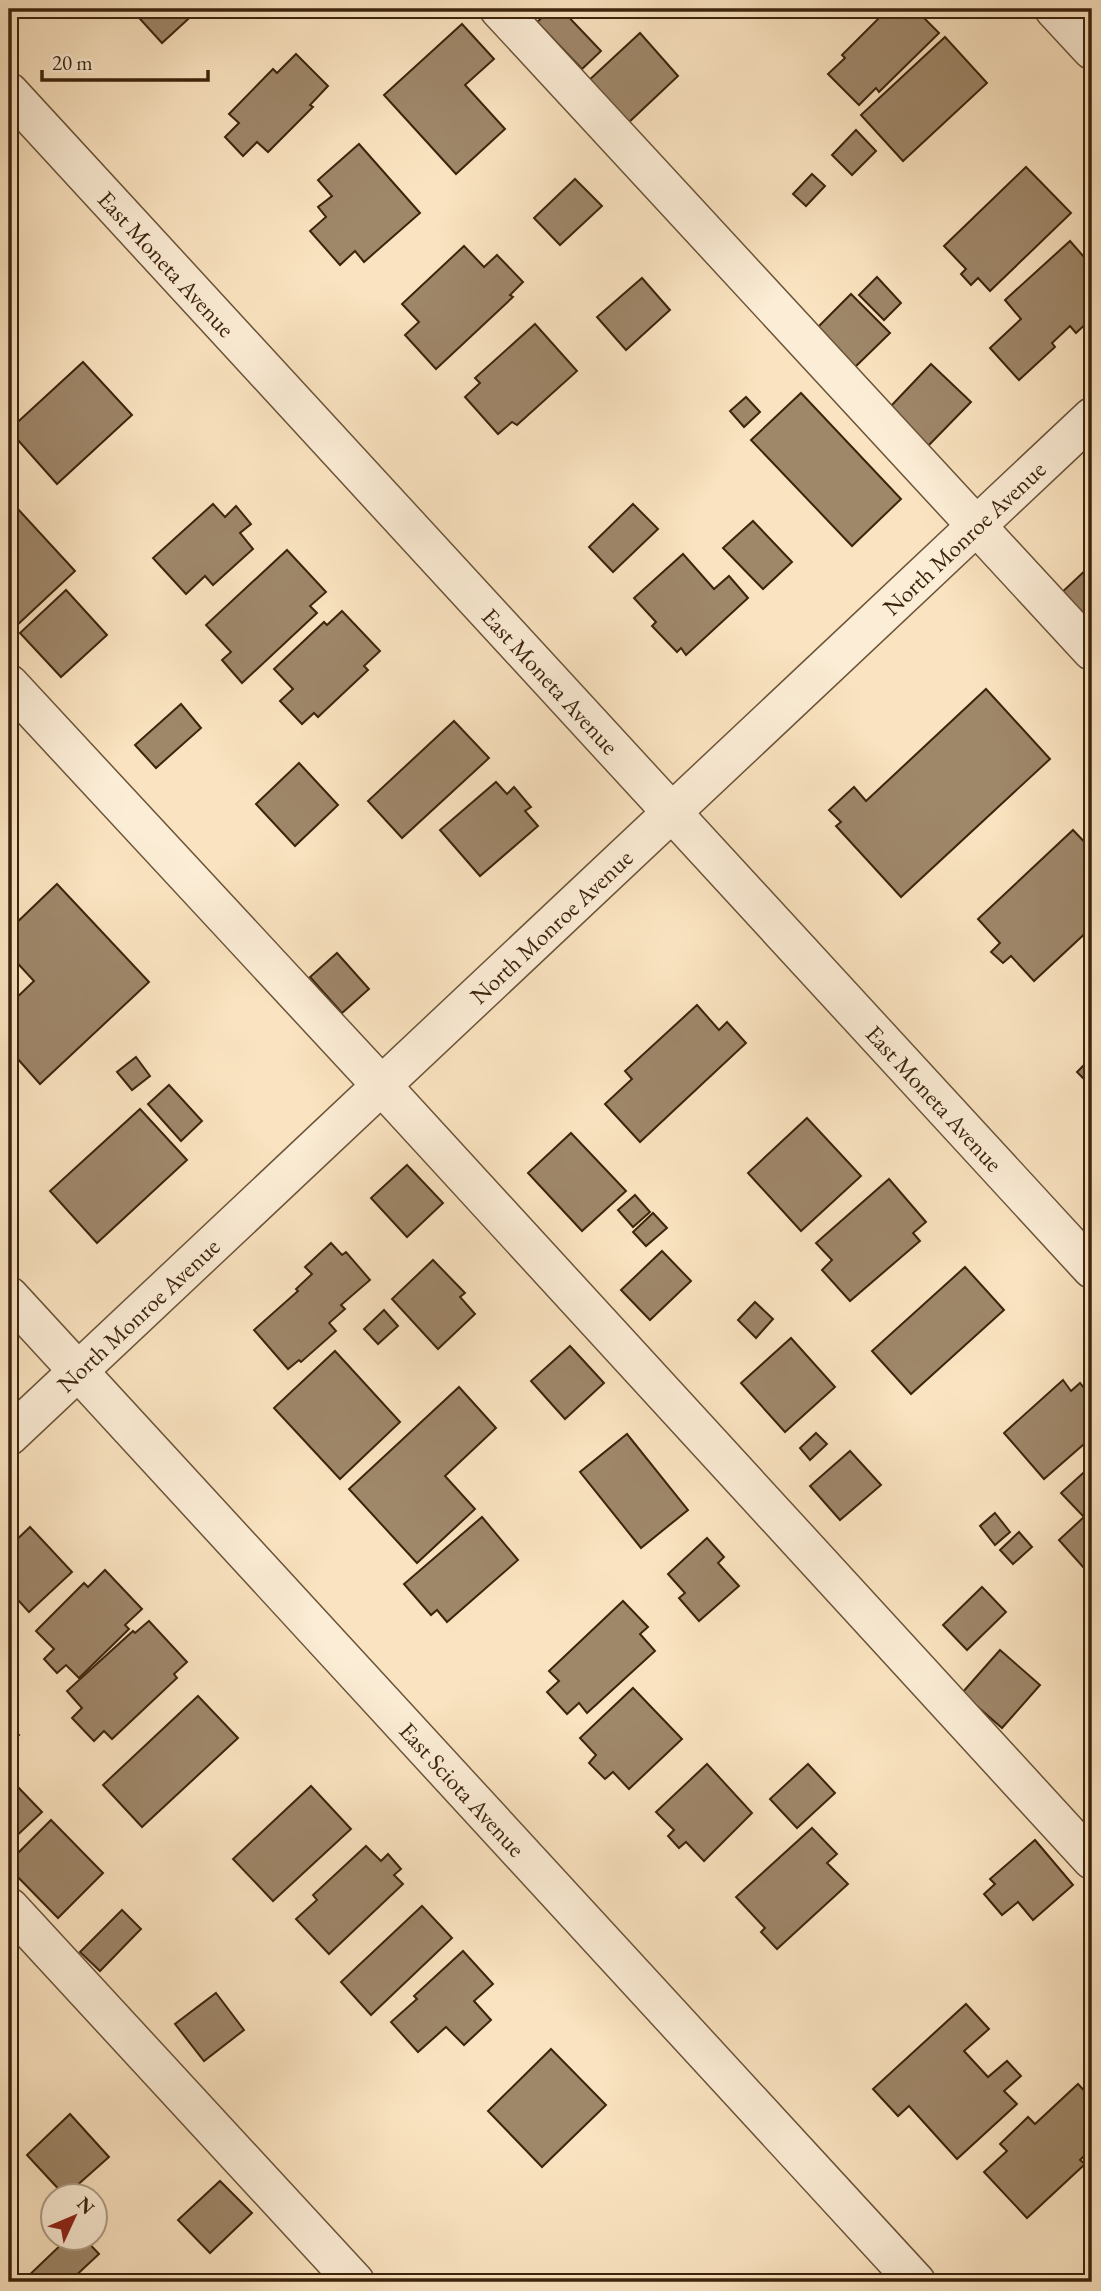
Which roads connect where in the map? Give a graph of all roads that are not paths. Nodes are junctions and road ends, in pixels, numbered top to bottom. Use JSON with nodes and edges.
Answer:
{"nodes":[{"id":1,"x":499,"y":9,"type":"edge"},
{"id":2,"x":1054,"y":9,"type":"edge"},
{"id":3,"x":1092,"y":50,"type":"edge"},
{"id":4,"x":9,"y":92,"type":"edge"},
{"id":5,"x":1092,"y":416,"type":"edge"},
{"id":6,"x":976,"y":526,"type":"junction"},
{"id":7,"x":1092,"y":651,"type":"edge"},
{"id":8,"x":9,"y":684,"type":"edge"},
{"id":9,"x":673,"y":813,"type":"junction"},
{"id":10,"x":382,"y":1086,"type":"junction"},
{"id":11,"x":1092,"y":1269,"type":"edge"},
{"id":12,"x":9,"y":1296,"type":"edge"},
{"id":13,"x":79,"y":1372,"type":"junction"},
{"id":14,"x":9,"y":1436,"type":"edge"},
{"id":15,"x":1092,"y":1860,"type":"edge"},
{"id":16,"x":9,"y":1907,"type":"edge"},
{"id":17,"x":355,"y":2282,"type":"edge"},
{"id":18,"x":916,"y":2282,"type":"edge"}],
"edges":[{"from":1,"to":6,"type":"street"},
{"from":2,"to":3,"type":"street"},
{"from":4,"to":9,"type":"street","name":"East Moneta Avenue"},
{"from":5,"to":6,"type":"street","name":"North Monroe Avenue"},
{"from":6,"to":7,"type":"street"},
{"from":6,"to":9,"type":"street","name":"North Monroe Avenue"},
{"from":8,"to":10,"type":"street"},
{"from":9,"to":10,"type":"street","name":"North Monroe Avenue"},
{"from":9,"to":11,"type":"street","name":"East Moneta Avenue"},
{"from":10,"to":13,"type":"street","name":"North Monroe Avenue"},
{"from":10,"to":15,"type":"street"},
{"from":12,"to":13,"type":"street","name":"East Sciota Avenue"},
{"from":13,"to":14,"type":"street","name":"North Monroe Avenue"},
{"from":13,"to":18,"type":"street","name":"East Sciota Avenue"},
{"from":16,"to":17,"type":"street"}]}
